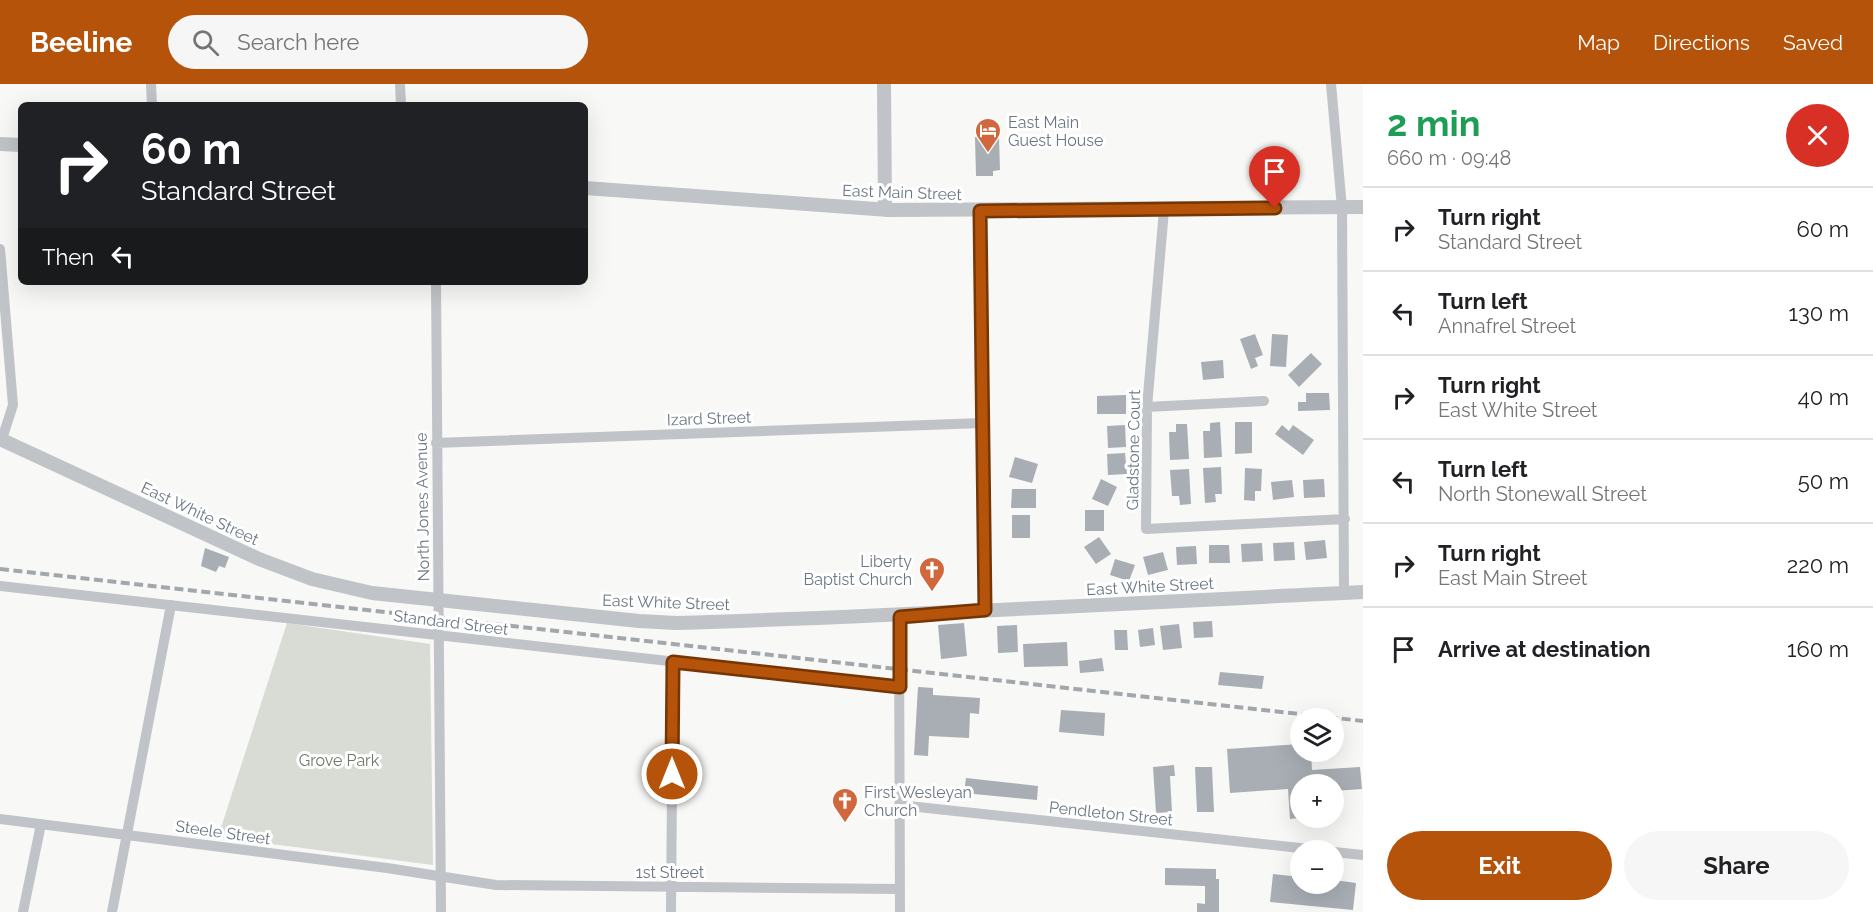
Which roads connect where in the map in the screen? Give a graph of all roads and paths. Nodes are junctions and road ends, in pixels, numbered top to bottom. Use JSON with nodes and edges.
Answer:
{"nodes":[{"id":1,"x":151,"y":84,"type":"edge"},
{"id":2,"x":400,"y":84,"type":"edge"},
{"id":3,"x":884,"y":84,"type":"edge"},
{"id":4,"x":1331,"y":84,"type":"edge"},
{"id":5,"x":152,"y":102,"type":"edge"},
{"id":6,"x":400,"y":102,"type":"edge"},
{"id":7,"x":0,"y":144,"type":"edge"},
{"id":8,"x":18,"y":145,"type":"edge"},
{"id":9,"x":588,"y":188,"type":"edge"},
{"id":10,"x":1363,"y":207,"type":"edge"},
{"id":11,"x":1342,"y":208,"type":"junction"},
{"id":12,"x":885,"y":210,"type":"junction"},
{"id":13,"x":1164,"y":210,"type":"junction"},
{"id":14,"x":980,"y":211,"type":"junction"},
{"id":15,"x":0,"y":249,"type":"edge"},
{"id":16,"x":436,"y":285,"type":"edge"},
{"id":17,"x":1264,"y":401,"type":"dead end"},
{"id":18,"x":1147,"y":407,"type":"junction"},
{"id":19,"x":982,"y":423,"type":"junction"},
{"id":20,"x":1,"y":439,"type":"edge"},
{"id":21,"x":436,"y":443,"type":"junction"},
{"id":22,"x":1345,"y":519,"type":"junction"},
{"id":23,"x":0,"y":586,"type":"edge"},
{"id":24,"x":1363,"y":592,"type":"edge"},
{"id":25,"x":1344,"y":593,"type":"junction"},
{"id":26,"x":438,"y":601,"type":"junction"},
{"id":27,"x":171,"y":605,"type":"junction"},
{"id":28,"x":985,"y":610,"type":"junction"},
{"id":29,"x":900,"y":617,"type":"junction"},
{"id":30,"x":441,"y":636,"type":"junction"},
{"id":31,"x":673,"y":662,"type":"junction"},
{"id":32,"x":900,"y":687,"type":"junction"},
{"id":33,"x":900,"y":805,"type":"junction"},
{"id":34,"x":0,"y":819,"type":"edge"},
{"id":35,"x":40,"y":824,"type":"junction"},
{"id":36,"x":126,"y":834,"type":"junction"},
{"id":37,"x":1290,"y":847,"type":"edge"},
{"id":38,"x":1344,"y":853,"type":"edge"},
{"id":39,"x":1363,"y":855,"type":"edge"},
{"id":40,"x":441,"y":877,"type":"junction"},
{"id":41,"x":672,"y":887,"type":"junction"},
{"id":42,"x":900,"y":889,"type":"junction"},
{"id":43,"x":23,"y":912,"type":"edge"},
{"id":44,"x":112,"y":912,"type":"edge"},
{"id":45,"x":441,"y":912,"type":"edge"},
{"id":46,"x":671,"y":912,"type":"edge"},
{"id":47,"x":900,"y":912,"type":"edge"}],
"edges":[{"from":1,"to":5,"type":"street"},
{"from":2,"to":6,"type":"street"},
{"from":3,"to":12,"type":"street"},
{"from":4,"to":11,"type":"street"},
{"from":7,"to":8,"type":"street"},
{"from":9,"to":12,"type":"street","name":"East Main Street"},
{"from":10,"to":11,"type":"street","name":"East Main Street"},
{"from":11,"to":13,"type":"street","name":"East Main Street"},
{"from":11,"to":22,"type":"street"},
{"from":12,"to":14,"type":"street","name":"East Main Street"},
{"from":13,"to":14,"type":"street","name":"East Main Street"},
{"from":13,"to":18,"type":"street","name":"Gladstone Court"},
{"from":14,"to":19,"type":"street"},
{"from":15,"to":20,"type":"street"},
{"from":16,"to":21,"type":"street","name":"North Jones Avenue"},
{"from":17,"to":18,"type":"street"},
{"from":18,"to":22,"type":"street","name":"Gladstone Court"},
{"from":19,"to":21,"type":"street","name":"Izard Street"},
{"from":19,"to":28,"type":"street"},
{"from":20,"to":26,"type":"street","name":"East White Street"},
{"from":21,"to":26,"type":"street","name":"North Jones Avenue"},
{"from":22,"to":25,"type":"street"},
{"from":23,"to":27,"type":"street","name":"Standard Street"},
{"from":24,"to":25,"type":"street","name":"East White Street"},
{"from":25,"to":28,"type":"street","name":"East White Street"},
{"from":26,"to":29,"type":"street","name":"East White Street"},
{"from":26,"to":30,"type":"street","name":"North Jones Avenue"},
{"from":27,"to":30,"type":"street","name":"Standard Street"},
{"from":27,"to":36,"type":"street"},
{"from":28,"to":29,"type":"street","name":"East White Street"},
{"from":29,"to":32,"type":"street"},
{"from":30,"to":31,"type":"street","name":"Standard Street"},
{"from":30,"to":40,"type":"street","name":"North Jones Avenue"},
{"from":31,"to":32,"type":"street","name":"Standard Street"},
{"from":31,"to":41,"type":"street"},
{"from":32,"to":33,"type":"street"},
{"from":33,"to":37,"type":"street","name":"Pendleton Street"},
{"from":33,"to":42,"type":"street"},
{"from":34,"to":35,"type":"street","name":"Steele Street"},
{"from":35,"to":36,"type":"street","name":"Steele Street"},
{"from":35,"to":43,"type":"street"},
{"from":36,"to":40,"type":"street","name":"Steele Street"},
{"from":36,"to":44,"type":"street"},
{"from":38,"to":39,"type":"street"},
{"from":40,"to":41,"type":"street","name":"1st Street"},
{"from":40,"to":45,"type":"street","name":"North Jones Avenue"},
{"from":41,"to":42,"type":"street","name":"1st Street"},
{"from":41,"to":46,"type":"street"},
{"from":42,"to":47,"type":"street"}]}
